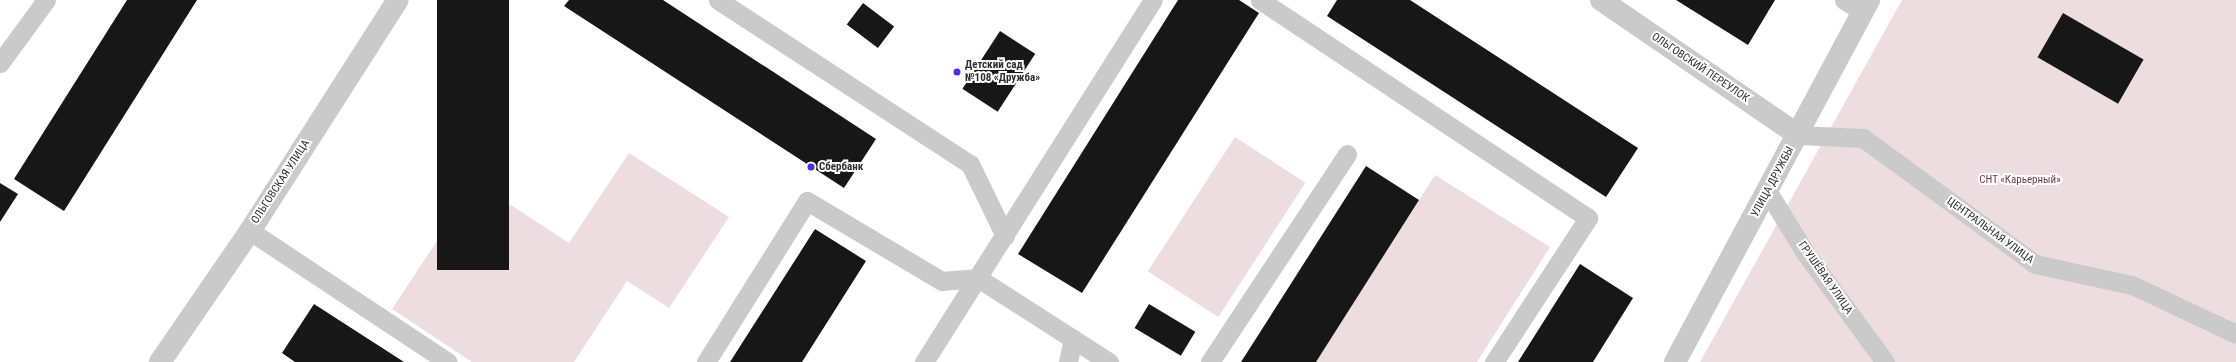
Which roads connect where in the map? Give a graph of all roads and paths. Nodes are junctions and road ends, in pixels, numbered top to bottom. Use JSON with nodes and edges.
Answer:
{"nodes":[{"id":1,"x":46,"y":0,"type":"edge"},
{"id":2,"x":398,"y":0,"type":"edge"},
{"id":3,"x":718,"y":0,"type":"edge"},
{"id":4,"x":1153,"y":0,"type":"edge"},
{"id":5,"x":1260,"y":0,"type":"edge"},
{"id":6,"x":1601,"y":0,"type":"edge"},
{"id":7,"x":1844,"y":0,"type":"edge"},
{"id":8,"x":1866,"y":6,"type":"edge"},
{"id":9,"x":0,"y":63,"type":"edge"},
{"id":10,"x":1798,"y":135,"type":"junction"},
{"id":11,"x":1347,"y":154,"type":"dead end"},
{"id":12,"x":1768,"y":192,"type":"junction"},
{"id":13,"x":250,"y":231,"type":"junction"},
{"id":14,"x":1005,"y":236,"type":"junction"},
{"id":15,"x":978,"y":278,"type":"junction"},
{"id":16,"x":2236,"y":334,"type":"edge"},
{"id":17,"x":1073,"y":339,"type":"junction"},
{"id":18,"x":160,"y":362,"type":"edge"},
{"id":19,"x":448,"y":362,"type":"edge"},
{"id":20,"x":706,"y":362,"type":"edge"},
{"id":21,"x":924,"y":362,"type":"edge"},
{"id":22,"x":1068,"y":362,"type":"edge"},
{"id":23,"x":1109,"y":362,"type":"edge"},
{"id":24,"x":1210,"y":362,"type":"edge"},
{"id":25,"x":1494,"y":362,"type":"edge"},
{"id":26,"x":1675,"y":362,"type":"edge"},
{"id":27,"x":1885,"y":362,"type":"edge"}],
"edges":[{"from":1,"to":9,"type":"lane"},
{"from":2,"to":13,"type":"street","name":"ОЛЬГОВСКАЯ УЛИЦА"},
{"from":3,"to":14,"type":"lane"},
{"from":4,"to":14,"type":"lane"},
{"from":5,"to":25,"type":"lane"},
{"from":6,"to":10,"type":"street","name":"ОЛЬГОВСКИЙ ПЕРЕУЛОК"},
{"from":7,"to":8,"type":"lane"},
{"from":8,"to":10,"type":"street","name":"УЛИЦА ДРУЖБЫ"},
{"from":10,"to":12,"type":"street","name":"УЛИЦА ДРУЖБЫ"},
{"from":10,"to":16,"type":"lane","name":"ЦЕНТРАЛЬНАЯ УЛИЦА"},
{"from":11,"to":24,"type":"lane"},
{"from":12,"to":26,"type":"street","name":"УЛИЦА ДРУЖБЫ"},
{"from":12,"to":27,"type":"lane","name":"ГРУШЁВАЯ УЛИЦА"},
{"from":13,"to":18,"type":"street","name":"ОЛЬГОВСКАЯ УЛИЦА"},
{"from":13,"to":19,"type":"lane"},
{"from":14,"to":15,"type":"lane"},
{"from":15,"to":17,"type":"lane"},
{"from":15,"to":20,"type":"lane"},
{"from":15,"to":21,"type":"lane"},
{"from":17,"to":22,"type":"lane"},
{"from":17,"to":23,"type":"lane"}]}
